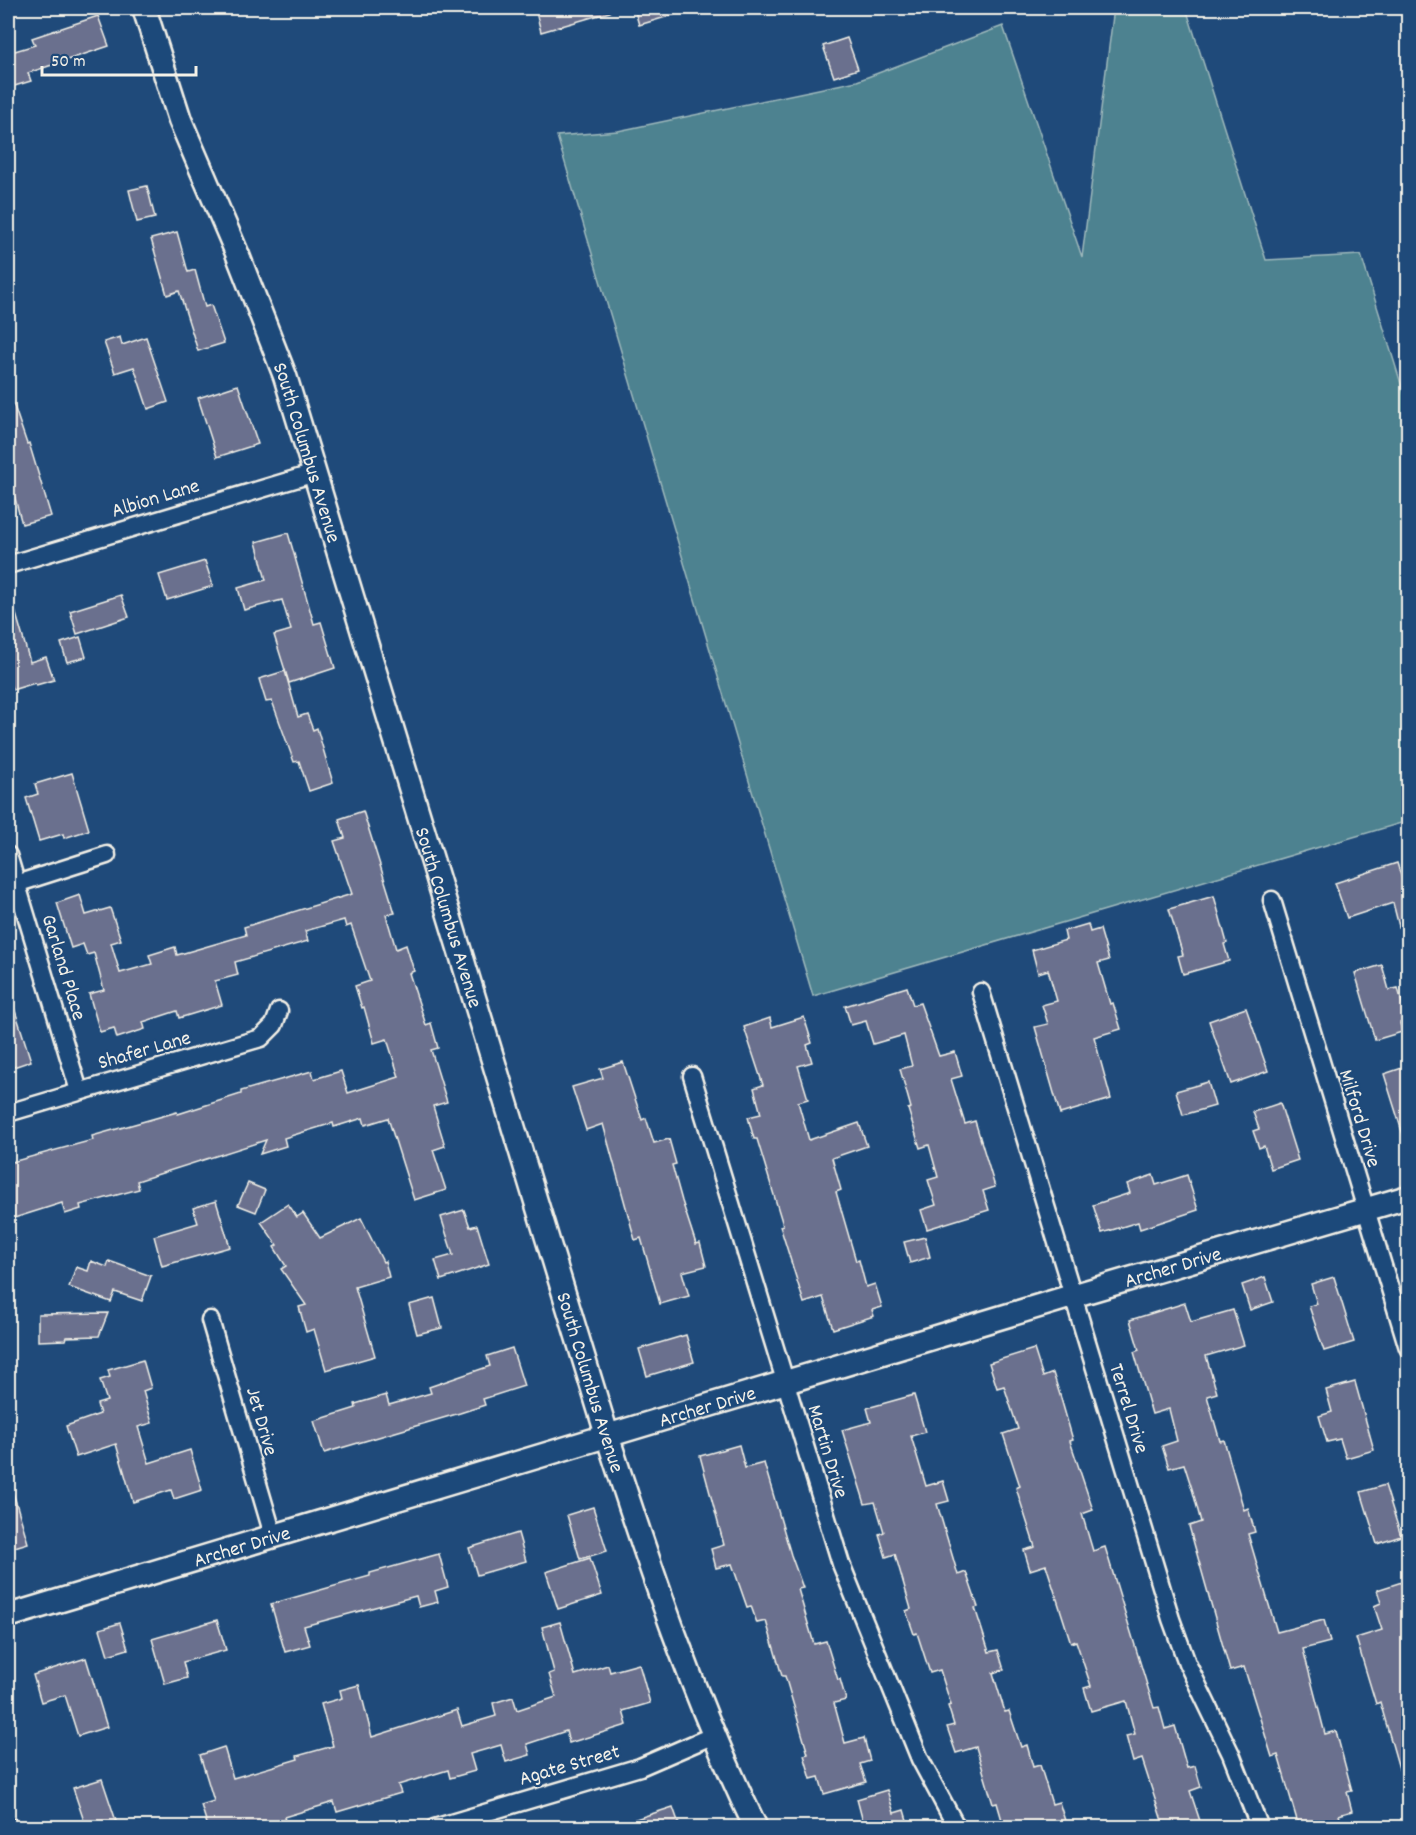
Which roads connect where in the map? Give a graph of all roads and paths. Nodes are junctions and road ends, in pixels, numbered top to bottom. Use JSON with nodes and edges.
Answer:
{"nodes":[{"id":1,"x":144,"y":8,"type":"edge"},
{"id":2,"x":315,"y":472,"type":"junction"},
{"id":3,"x":8,"y":565,"type":"edge"},
{"id":4,"x":8,"y":855,"type":"edge"},
{"id":5,"x":107,"y":855,"type":"dead end"},
{"id":6,"x":16,"y":884,"type":"junction"},
{"id":7,"x":1272,"y":900,"type":"dead end"},
{"id":8,"x":981,"y":992,"type":"dead end"},
{"id":9,"x":279,"y":1011,"type":"dead end"},
{"id":10,"x":692,"y":1076,"type":"dead end"},
{"id":11,"x":79,"y":1091,"type":"junction"},
{"id":12,"x":8,"y":1113,"type":"edge"},
{"id":13,"x":1408,"y":1197,"type":"edge"},
{"id":14,"x":1366,"y":1210,"type":"junction"},
{"id":15,"x":1072,"y":1296,"type":"junction"},
{"id":16,"x":210,"y":1320,"type":"dead end"},
{"id":17,"x":1408,"y":1348,"type":"edge"},
{"id":18,"x":784,"y":1383,"type":"junction"},
{"id":19,"x":607,"y":1435,"type":"junction"},
{"id":20,"x":273,"y":1535,"type":"junction"},
{"id":21,"x":8,"y":1616,"type":"edge"},
{"id":22,"x":714,"y":1735,"type":"junction"},
{"id":23,"x":434,"y":1827,"type":"edge"},
{"id":24,"x":756,"y":1827,"type":"edge"},
{"id":25,"x":957,"y":1827,"type":"edge"},
{"id":26,"x":1260,"y":1827,"type":"edge"}],
"edges":[{"from":1,"to":2,"type":"main road","name":"South Columbus Avenue"},
{"from":2,"to":3,"type":"street","name":"Albion Lane"},
{"from":2,"to":19,"type":"main road","name":"South Columbus Avenue"},
{"from":4,"to":6,"type":"street","name":"Garland Place"},
{"from":5,"to":6,"type":"street"},
{"from":6,"to":11,"type":"street","name":"Garland Place"},
{"from":7,"to":14,"type":"street","name":"Milford Drive"},
{"from":8,"to":15,"type":"street","name":"Terrel Drive"},
{"from":9,"to":11,"type":"street","name":"Shafer Lane"},
{"from":10,"to":18,"type":"street","name":"Martin Drive"},
{"from":11,"to":12,"type":"street","name":"Shafer Lane"},
{"from":13,"to":14,"type":"main road","name":"Archer Drive"},
{"from":14,"to":15,"type":"main road","name":"Archer Drive"},
{"from":14,"to":17,"type":"street","name":"Milford Drive"},
{"from":15,"to":18,"type":"main road","name":"Archer Drive"},
{"from":15,"to":26,"type":"street","name":"Terrel Drive"},
{"from":16,"to":20,"type":"street","name":"Jet Drive"},
{"from":18,"to":19,"type":"main road","name":"Archer Drive"},
{"from":18,"to":25,"type":"street","name":"Martin Drive"},
{"from":19,"to":20,"type":"main road","name":"Archer Drive"},
{"from":19,"to":22,"type":"main road","name":"South Columbus Avenue"},
{"from":20,"to":21,"type":"main road","name":"Archer Drive"},
{"from":22,"to":23,"type":"street","name":"Agate Street"},
{"from":22,"to":24,"type":"main road","name":"South Columbus Avenue"}]}
